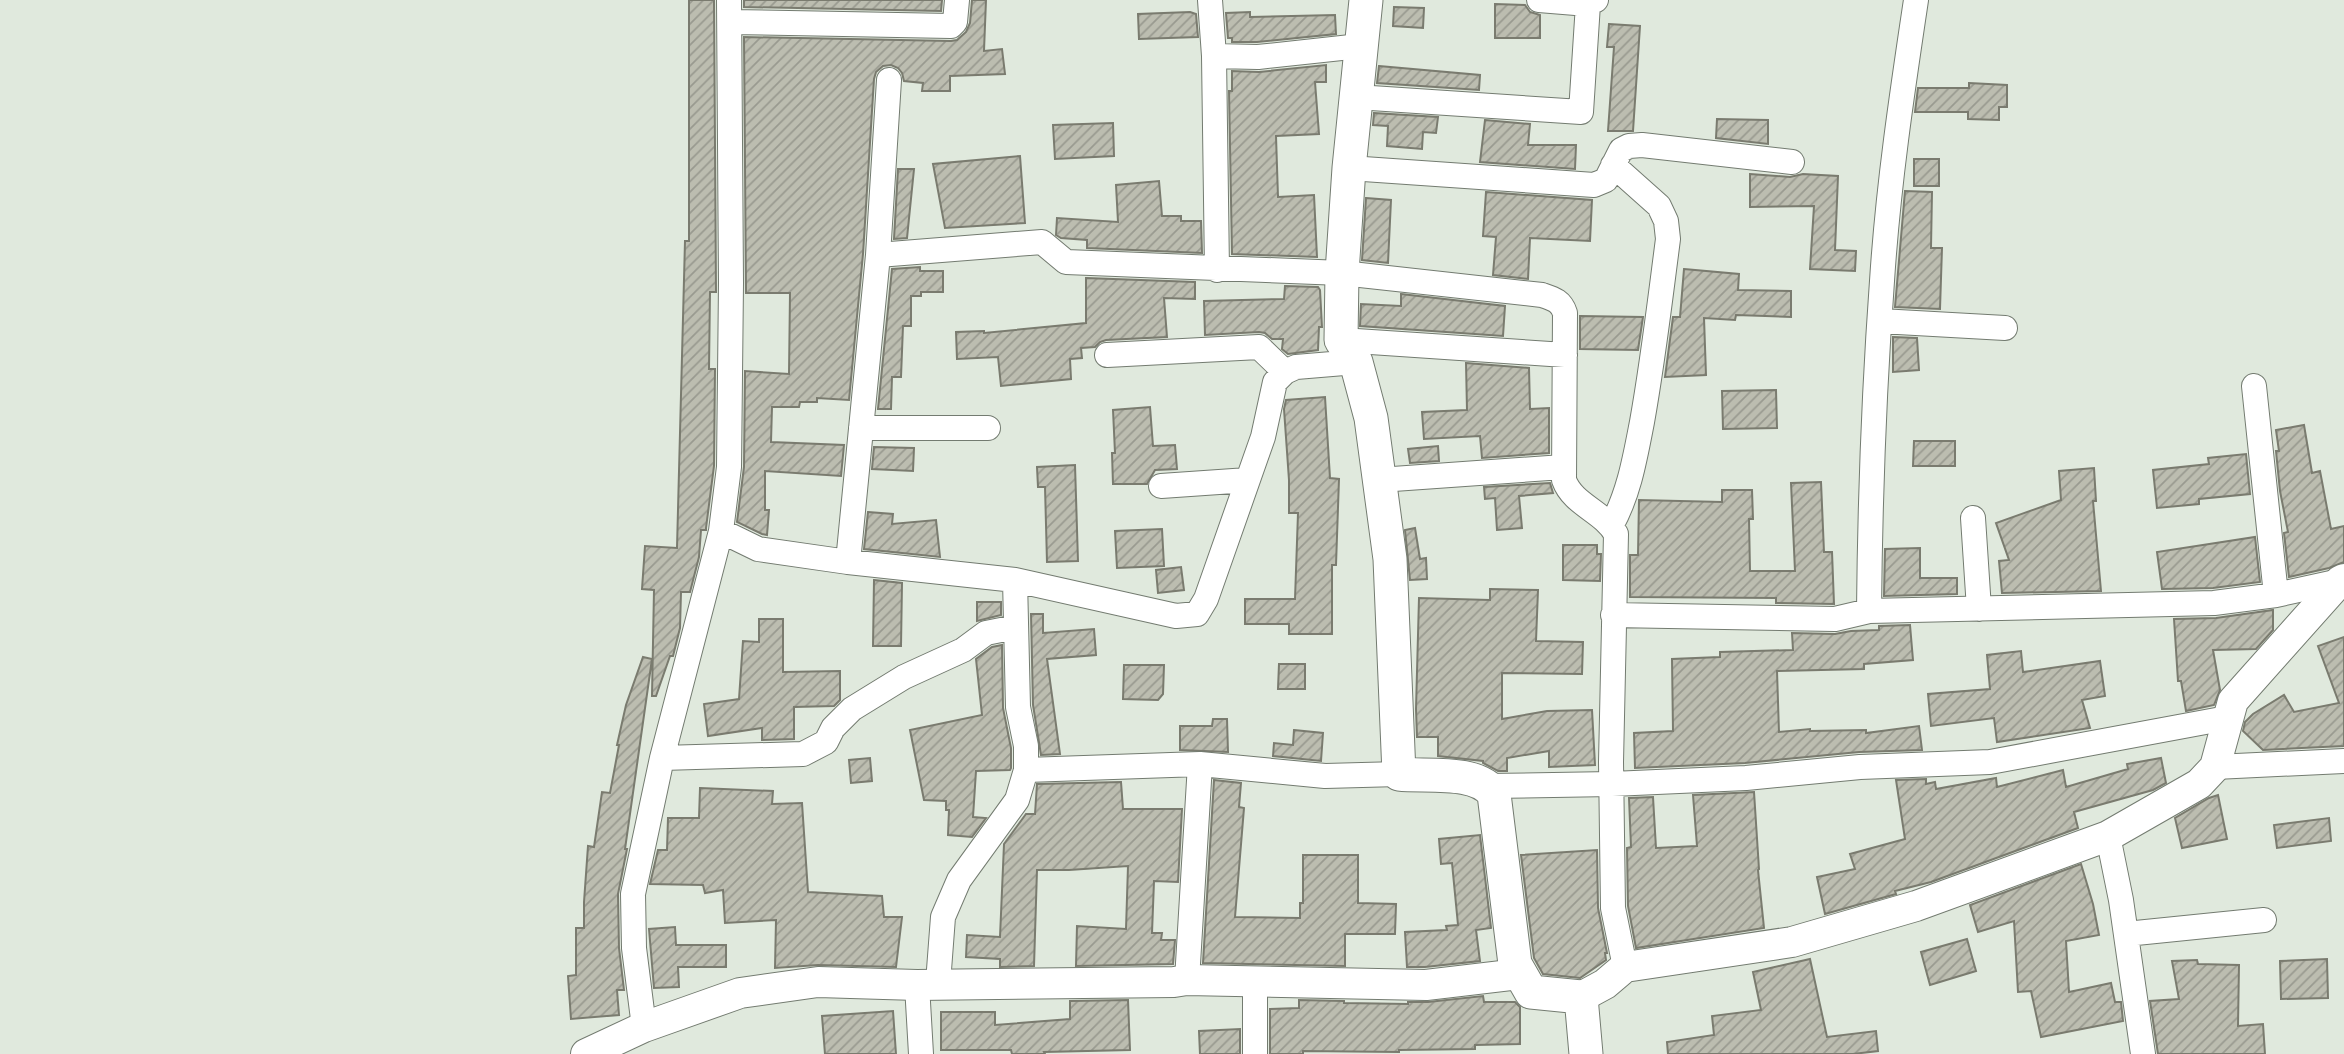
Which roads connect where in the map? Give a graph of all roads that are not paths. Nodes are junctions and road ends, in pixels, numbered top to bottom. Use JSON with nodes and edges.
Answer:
{"nodes":[{"id":1,"x":957,"y":0,"type":"edge"},
{"id":2,"x":1210,"y":0,"type":"edge"},
{"id":3,"x":1366,"y":0,"type":"edge"},
{"id":4,"x":1539,"y":0,"type":"edge"},
{"id":5,"x":1916,"y":0,"type":"edge"},
{"id":6,"x":1592,"y":2,"type":"edge"},
{"id":7,"x":730,"y":11,"type":"edge"},
{"id":8,"x":1360,"y":46,"type":"junction"},
{"id":9,"x":1214,"y":56,"type":"junction"},
{"id":10,"x":889,"y":80,"type":"dead end"},
{"id":11,"x":1356,"y":97,"type":"junction"},
{"id":12,"x":1792,"y":162,"type":"dead end"},
{"id":13,"x":1613,"y":165,"type":"junction"},
{"id":14,"x":1349,"y":167,"type":"junction"},
{"id":15,"x":878,"y":255,"type":"junction"},
{"id":16,"x":1217,"y":270,"type":"junction"},
{"id":17,"x":1342,"y":273,"type":"junction"},
{"id":18,"x":1880,"y":321,"type":"junction"},
{"id":19,"x":2006,"y":328,"type":"dead end"},
{"id":20,"x":1349,"y":351,"type":"junction"},
{"id":21,"x":1107,"y":355,"type":"dead end"},
{"id":22,"x":1565,"y":355,"type":"junction"},
{"id":23,"x":1284,"y":372,"type":"junction"},
{"id":24,"x":2254,"y":386,"type":"dead end"},
{"id":25,"x":861,"y":428,"type":"junction"},
{"id":26,"x":988,"y":428,"type":"dead end"},
{"id":27,"x":1563,"y":467,"type":"junction"},
{"id":28,"x":1248,"y":480,"type":"junction"},
{"id":29,"x":1379,"y":480,"type":"junction"},
{"id":30,"x":1161,"y":486,"type":"dead end"},
{"id":31,"x":1973,"y":519,"type":"dead end"},
{"id":32,"x":1611,"y":526,"type":"junction"},
{"id":33,"x":721,"y":531,"type":"junction"},
{"id":34,"x":848,"y":562,"type":"junction"},
{"id":35,"x":1015,"y":580,"type":"junction"},
{"id":36,"x":2342,"y":580,"type":"edge"},
{"id":37,"x":2276,"y":595,"type":"junction"},
{"id":38,"x":1979,"y":609,"type":"junction"},
{"id":39,"x":1869,"y":611,"type":"junction"},
{"id":40,"x":1613,"y":615,"type":"junction"},
{"id":41,"x":1016,"y":627,"type":"junction"},
{"id":42,"x":2227,"y":718,"type":"junction"},
{"id":43,"x":662,"y":758,"type":"junction"},
{"id":44,"x":2344,"y":761,"type":"edge"},
{"id":45,"x":1200,"y":764,"type":"junction"},
{"id":46,"x":2215,"y":767,"type":"junction"},
{"id":47,"x":1026,"y":770,"type":"junction"},
{"id":48,"x":1399,"y":774,"type":"junction"},
{"id":49,"x":1612,"y":784,"type":"junction"},
{"id":50,"x":1488,"y":786,"type":"junction"},
{"id":51,"x":2108,"y":836,"type":"junction"},
{"id":52,"x":2264,"y":920,"type":"dead end"},
{"id":53,"x":2126,"y":934,"type":"junction"},
{"id":54,"x":1625,"y":967,"type":"junction"},
{"id":55,"x":1519,"y":974,"type":"junction"},
{"id":56,"x":1187,"y":980,"type":"junction"},
{"id":57,"x":1255,"y":983,"type":"junction"},
{"id":58,"x":928,"y":984,"type":"junction"},
{"id":59,"x":1581,"y":997,"type":"junction"},
{"id":60,"x":644,"y":1027,"type":"junction"},
{"id":61,"x":586,"y":1054,"type":"edge"},
{"id":62,"x":921,"y":1054,"type":"edge"},
{"id":63,"x":1255,"y":1054,"type":"edge"},
{"id":64,"x":1586,"y":1054,"type":"edge"},
{"id":65,"x":2143,"y":1054,"type":"edge"}],
"edges":[{"from":1,"to":7,"type":"street"},
{"from":2,"to":9,"type":"street"},
{"from":3,"to":8,"type":"main road"},
{"from":4,"to":6,"type":"street"},
{"from":5,"to":18,"type":"street"},
{"from":6,"to":11,"type":"street"},
{"from":7,"to":33,"type":"street"},
{"from":8,"to":9,"type":"street"},
{"from":8,"to":11,"type":"main road"},
{"from":9,"to":16,"type":"street"},
{"from":10,"to":15,"type":"street"},
{"from":11,"to":14,"type":"main road"},
{"from":12,"to":13,"type":"street"},
{"from":13,"to":14,"type":"street"},
{"from":13,"to":32,"type":"street"},
{"from":14,"to":17,"type":"main road"},
{"from":15,"to":16,"type":"street"},
{"from":15,"to":25,"type":"street"},
{"from":16,"to":17,"type":"street"},
{"from":17,"to":20,"type":"main road"},
{"from":17,"to":22,"type":"street"},
{"from":18,"to":19,"type":"street"},
{"from":18,"to":39,"type":"street"},
{"from":20,"to":22,"type":"street"},
{"from":20,"to":23,"type":"street"},
{"from":20,"to":29,"type":"main road"},
{"from":21,"to":23,"type":"street"},
{"from":22,"to":27,"type":"street"},
{"from":23,"to":28,"type":"street"},
{"from":24,"to":37,"type":"street"},
{"from":25,"to":26,"type":"street"},
{"from":25,"to":34,"type":"street"},
{"from":27,"to":29,"type":"street"},
{"from":27,"to":32,"type":"street"},
{"from":28,"to":30,"type":"street"},
{"from":28,"to":35,"type":"street"},
{"from":29,"to":48,"type":"main road"},
{"from":31,"to":38,"type":"street"},
{"from":32,"to":40,"type":"street"},
{"from":33,"to":34,"type":"street"},
{"from":33,"to":43,"type":"street"},
{"from":34,"to":35,"type":"street"},
{"from":35,"to":41,"type":"street"},
{"from":36,"to":37,"type":"street"},
{"from":36,"to":42,"type":"street"},
{"from":37,"to":38,"type":"street"},
{"from":38,"to":39,"type":"street"},
{"from":39,"to":40,"type":"street"},
{"from":40,"to":49,"type":"street"},
{"from":41,"to":43,"type":"street"},
{"from":41,"to":47,"type":"street"},
{"from":42,"to":46,"type":"street"},
{"from":42,"to":49,"type":"street"},
{"from":43,"to":60,"type":"street"},
{"from":44,"to":46,"type":"street"},
{"from":45,"to":47,"type":"street"},
{"from":45,"to":48,"type":"street"},
{"from":45,"to":56,"type":"street"},
{"from":46,"to":51,"type":"street"},
{"from":47,"to":58,"type":"street"},
{"from":48,"to":50,"type":"main road"},
{"from":49,"to":50,"type":"street"},
{"from":49,"to":54,"type":"street"},
{"from":50,"to":55,"type":"main road"},
{"from":51,"to":53,"type":"street"},
{"from":51,"to":54,"type":"street"},
{"from":52,"to":53,"type":"street"},
{"from":53,"to":65,"type":"street"},
{"from":54,"to":59,"type":"street"},
{"from":55,"to":57,"type":"street"},
{"from":55,"to":59,"type":"main road"},
{"from":56,"to":57,"type":"street"},
{"from":56,"to":58,"type":"street"},
{"from":57,"to":63,"type":"street"},
{"from":58,"to":60,"type":"street"},
{"from":58,"to":62,"type":"street"},
{"from":59,"to":64,"type":"main road"},
{"from":60,"to":61,"type":"street"}]}
